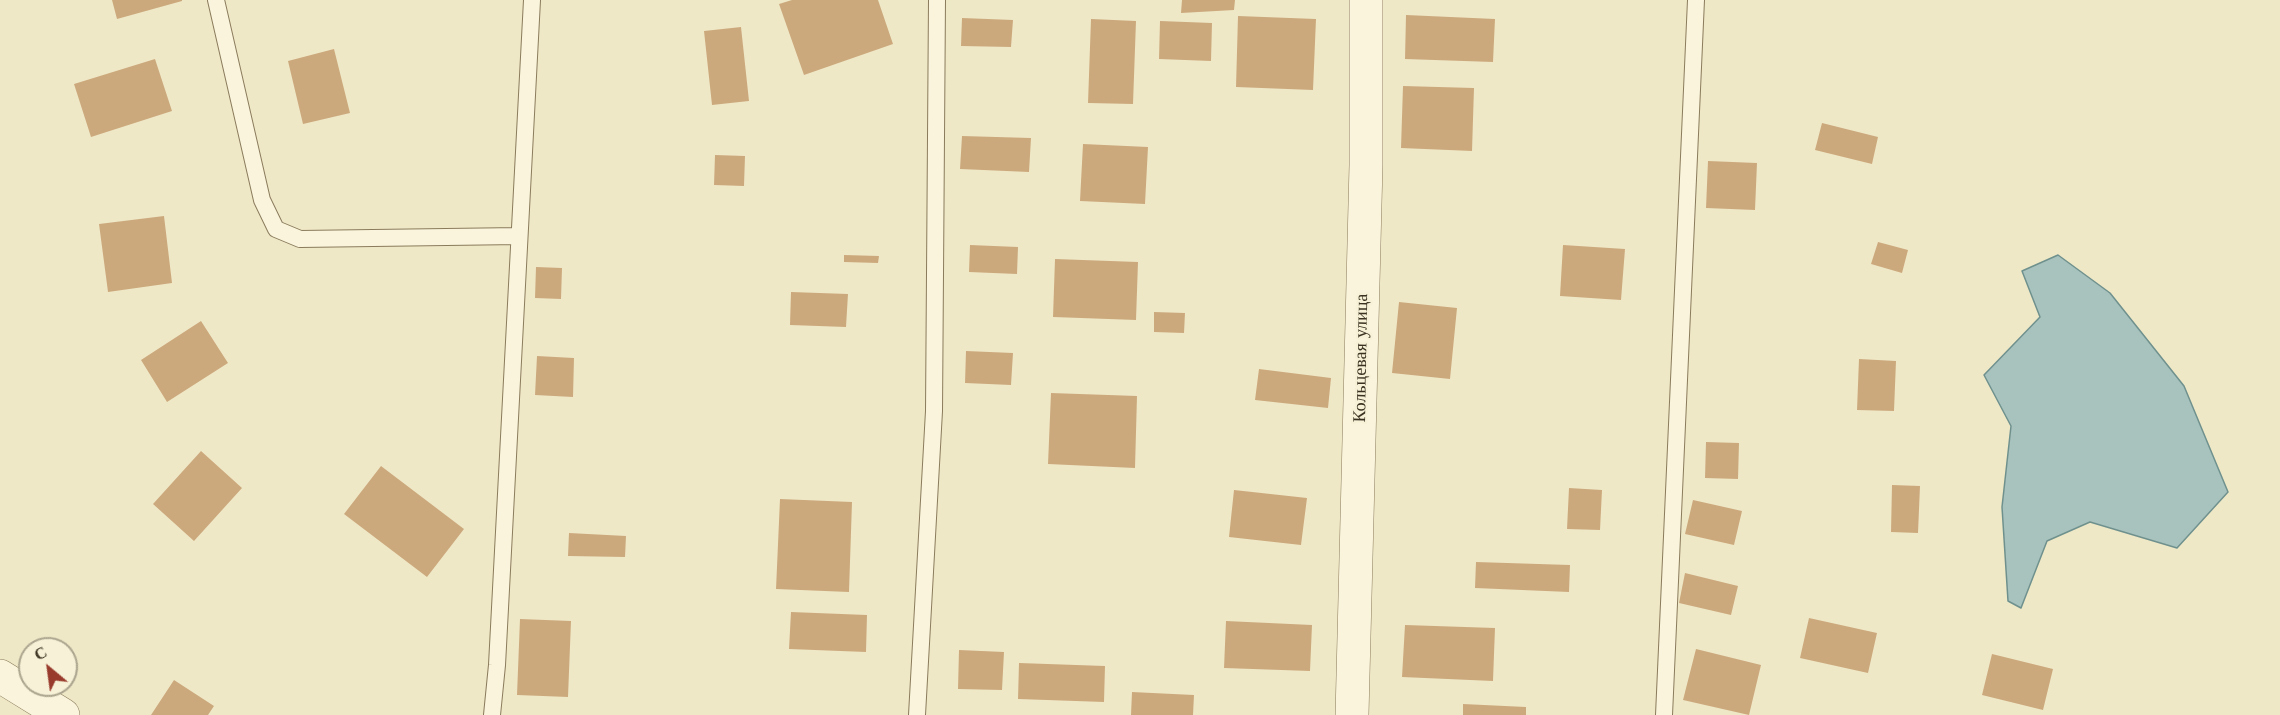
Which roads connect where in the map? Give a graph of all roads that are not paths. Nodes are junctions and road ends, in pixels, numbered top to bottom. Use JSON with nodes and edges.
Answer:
{"nodes":[{"id":1,"x":216,"y":0,"type":"edge"},
{"id":2,"x":532,"y":0,"type":"edge"},
{"id":3,"x":936,"y":0,"type":"edge"},
{"id":4,"x":1366,"y":0,"type":"edge"},
{"id":5,"x":1696,"y":0,"type":"edge"},
{"id":6,"x":519,"y":236,"type":"junction"},
{"id":7,"x":0,"y":676,"type":"edge"},
{"id":8,"x":63,"y":715,"type":"edge"},
{"id":9,"x":492,"y":715,"type":"edge"},
{"id":10,"x":917,"y":715,"type":"edge"},
{"id":11,"x":1352,"y":715,"type":"edge"},
{"id":12,"x":1664,"y":715,"type":"edge"}],
"edges":[{"from":1,"to":6,"type":"lane"},
{"from":2,"to":6,"type":"lane"},
{"from":3,"to":10,"type":"lane"},
{"from":4,"to":11,"type":"street","name":"Кольцевая улица"},
{"from":5,"to":12,"type":"lane"},
{"from":6,"to":9,"type":"lane"},
{"from":7,"to":8,"type":"street"}]}
